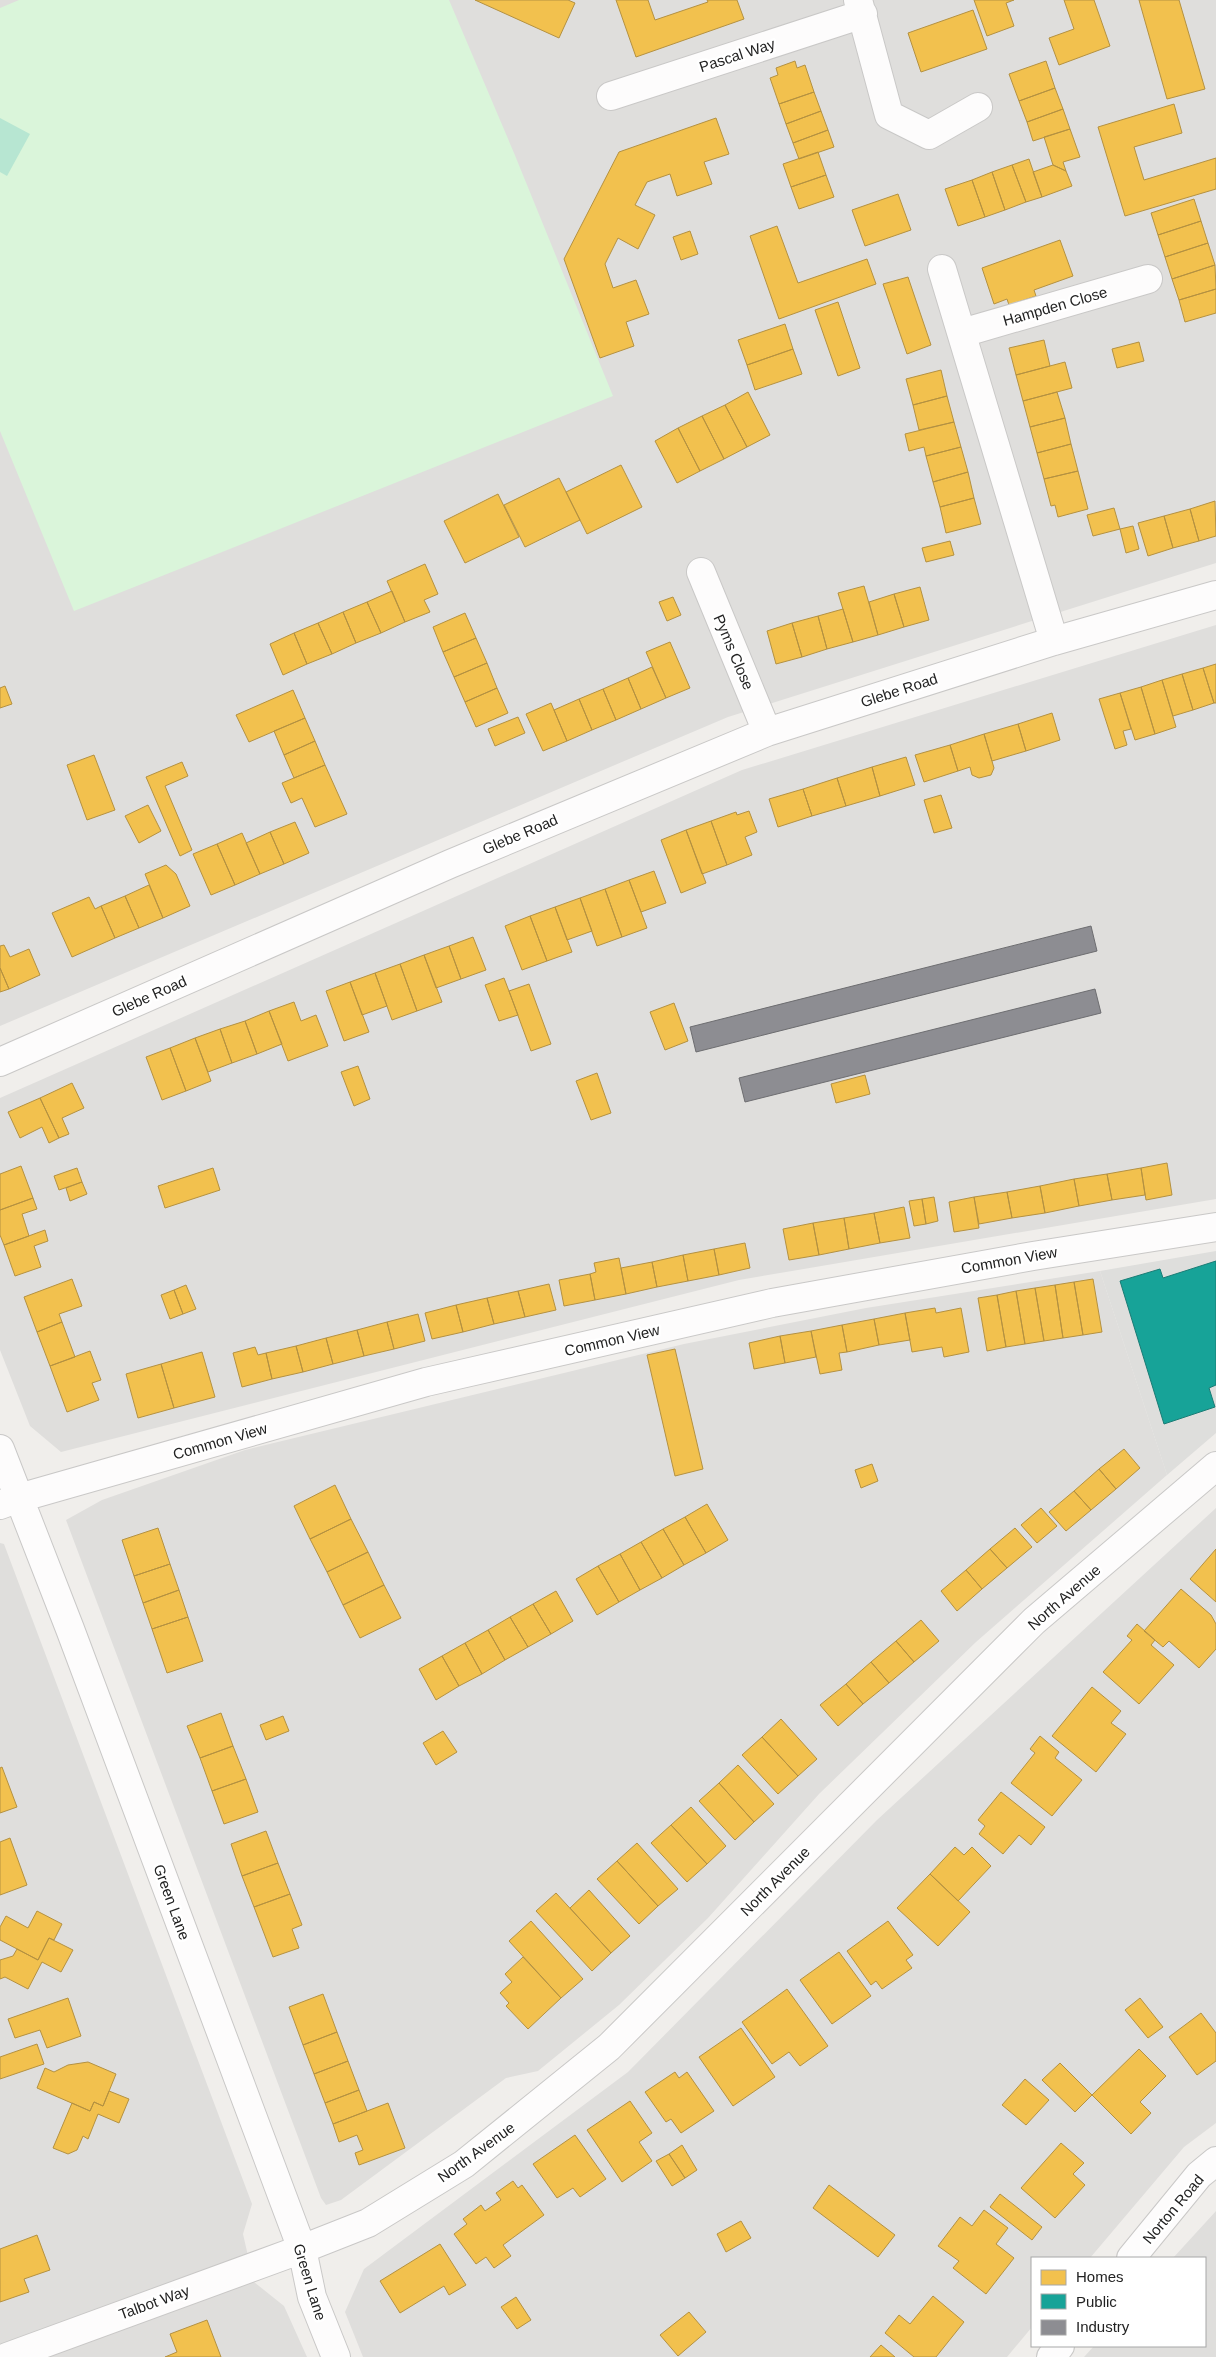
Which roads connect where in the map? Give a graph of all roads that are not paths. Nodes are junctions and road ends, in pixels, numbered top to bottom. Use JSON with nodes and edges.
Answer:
{"nodes":[{"id":1,"x":860,"y":7,"type":"edge"},
{"id":2,"x":611,"y":96,"type":"dead end"},
{"id":3,"x":978,"y":107,"type":"dead end"},
{"id":4,"x":942,"y":269,"type":"dead end"},
{"id":5,"x":1148,"y":279,"type":"dead end"},
{"id":6,"x":962,"y":333,"type":"junction"},
{"id":7,"x":701,"y":572,"type":"dead end"},
{"id":8,"x":1216,"y":595,"type":"edge"},
{"id":9,"x":1054,"y":641,"type":"junction"},
{"id":10,"x":767,"y":732,"type":"junction"},
{"id":11,"x":0,"y":1062,"type":"edge"},
{"id":12,"x":1216,"y":1227,"type":"edge"},
{"id":13,"x":0,"y":1449,"type":"edge"},
{"id":14,"x":1216,"y":1466,"type":"edge"},
{"id":15,"x":9,"y":1501,"type":"edge"},
{"id":16,"x":1216,"y":2161,"type":"edge"},
{"id":17,"x":302,"y":2249,"type":"junction"},
{"id":18,"x":1132,"y":2257,"type":"edge"},
{"id":19,"x":1059,"y":2347,"type":"edge"},
{"id":20,"x":7,"y":2357,"type":"edge"},
{"id":21,"x":336,"y":2357,"type":"edge"},
{"id":22,"x":1051,"y":2357,"type":"edge"}],
"edges":[{"from":1,"to":2,"type":"street","name":"Pascal Way"},
{"from":1,"to":3,"type":"street","name":"Pascal Way"},
{"from":4,"to":6,"type":"street"},
{"from":5,"to":6,"type":"street","name":"Hampden Close"},
{"from":6,"to":9,"type":"street"},
{"from":7,"to":10,"type":"street","name":"Pyms Close"},
{"from":8,"to":9,"type":"street","name":"Glebe Road"},
{"from":9,"to":10,"type":"street","name":"Glebe Road"},
{"from":10,"to":11,"type":"street","name":"Glebe Road"},
{"from":12,"to":15,"type":"street","name":"Common View"},
{"from":13,"to":15,"type":"street","name":"Green Lane"},
{"from":14,"to":17,"type":"street","name":"North Avenue"},
{"from":15,"to":17,"type":"street","name":"Green Lane"},
{"from":16,"to":18,"type":"street","name":"Norton Road"},
{"from":17,"to":20,"type":"street","name":"Talbot Way"},
{"from":17,"to":21,"type":"street","name":"Green Lane"},
{"from":19,"to":22,"type":"street"}]}
